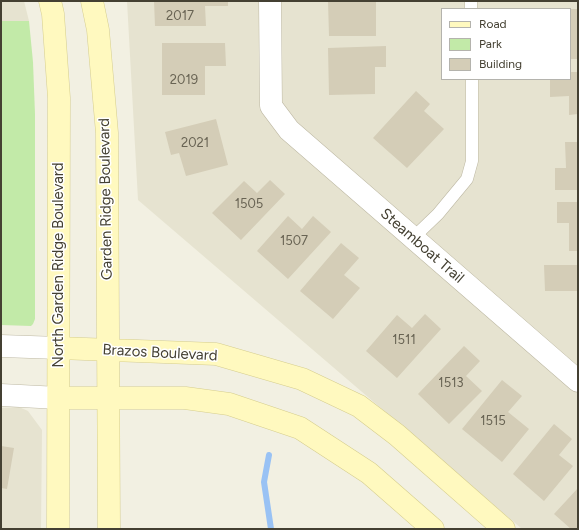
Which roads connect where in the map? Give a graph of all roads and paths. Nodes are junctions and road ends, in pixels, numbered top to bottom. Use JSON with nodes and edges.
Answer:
{"nodes":[{"id":1,"x":50,"y":1,"type":"edge"},
{"id":2,"x":92,"y":1,"type":"edge"},
{"id":3,"x":270,"y":1,"type":"edge"},
{"id":4,"x":472,"y":80,"type":"edge"},
{"id":5,"x":413,"y":238,"type":"junction"},
{"id":6,"x":1,"y":346,"type":"edge"},
{"id":7,"x":59,"y":348,"type":"junction"},
{"id":8,"x":108,"y":350,"type":"junction"},
{"id":9,"x":578,"y":382,"type":"edge"},
{"id":10,"x":1,"y":395,"type":"edge"},
{"id":11,"x":108,"y":397,"type":"junction"},
{"id":12,"x":59,"y":398,"type":"junction"},
{"id":13,"x":58,"y":529,"type":"edge"},
{"id":14,"x":109,"y":529,"type":"edge"},
{"id":15,"x":433,"y":529,"type":"edge"},
{"id":16,"x":504,"y":529,"type":"edge"}],
"edges":[{"from":1,"to":7,"type":"main road","name":"North Garden Ridge Boulevard"},
{"from":2,"to":8,"type":"main road","name":"Garden Ridge Boulevard"},
{"from":3,"to":5,"type":"street","name":"Steamboat Trail"},
{"from":4,"to":5,"type":"lane"},
{"from":5,"to":9,"type":"street","name":"Steamboat Trail"},
{"from":6,"to":7,"type":"street","name":"Brazos Boulevard"},
{"from":7,"to":8,"type":"main road","name":"Brazos Boulevard"},
{"from":7,"to":12,"type":"main road","name":"North Garden Ridge Boulevard"},
{"from":8,"to":11,"type":"main road","name":"Garden Ridge Boulevard"},
{"from":8,"to":16,"type":"main road","name":"Brazos Boulevard"},
{"from":10,"to":12,"type":"street"},
{"from":11,"to":12,"type":"main road"},
{"from":11,"to":14,"type":"main road"},
{"from":11,"to":15,"type":"main road"},
{"from":12,"to":13,"type":"main road","name":"North Garden Ridge Boulevard"}]}
